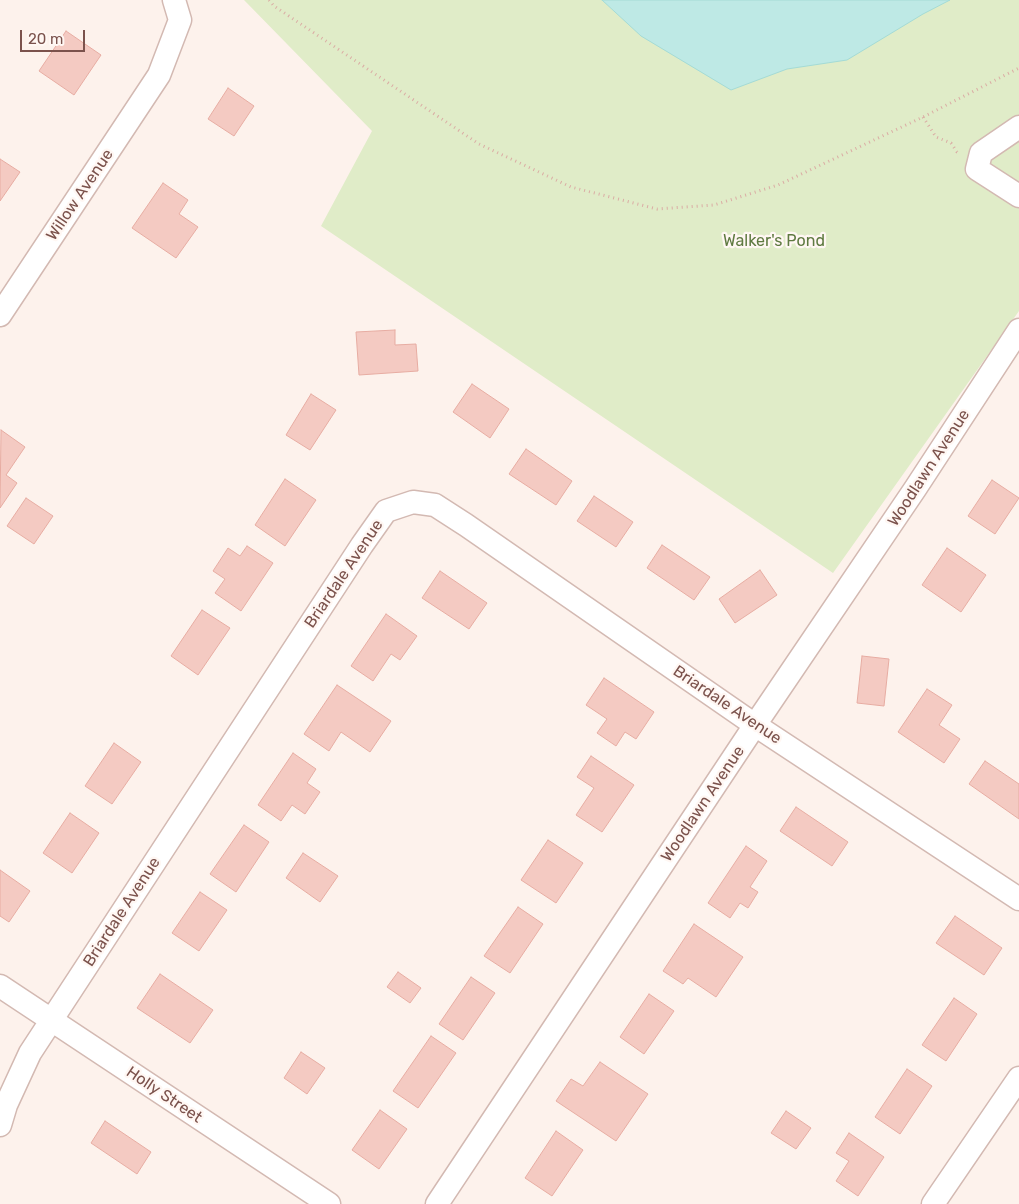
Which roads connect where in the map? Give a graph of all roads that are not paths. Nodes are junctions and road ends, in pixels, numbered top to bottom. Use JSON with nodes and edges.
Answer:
{"nodes":[{"id":1,"x":174,"y":0,"type":"edge"},
{"id":2,"x":1019,"y":127,"type":"edge"},
{"id":3,"x":1019,"y":196,"type":"edge"},
{"id":4,"x":0,"y":315,"type":"edge"},
{"id":5,"x":1019,"y":330,"type":"edge"},
{"id":6,"x":755,"y":725,"type":"junction"},
{"id":7,"x":1019,"y":899,"type":"edge"},
{"id":8,"x":0,"y":986,"type":"edge"},
{"id":9,"x":51,"y":1020,"type":"junction"},
{"id":10,"x":1019,"y":1078,"type":"edge"},
{"id":11,"x":0,"y":1125,"type":"edge"},
{"id":12,"x":329,"y":1204,"type":"edge"},
{"id":13,"x":437,"y":1204,"type":"edge"},
{"id":14,"x":933,"y":1204,"type":"edge"}],
"edges":[{"from":1,"to":4,"type":"street","name":"Willow Avenue"},
{"from":2,"to":3,"type":"street"},
{"from":5,"to":6,"type":"street","name":"Woodlawn Avenue"},
{"from":6,"to":7,"type":"street","name":"Briardale Avenue"},
{"from":6,"to":9,"type":"street","name":"Briardale Avenue"},
{"from":6,"to":13,"type":"street","name":"Woodlawn Avenue"},
{"from":8,"to":9,"type":"street","name":"Holly Street"},
{"from":9,"to":11,"type":"street","name":"Briardale Avenue"},
{"from":9,"to":12,"type":"street","name":"Holly Street"},
{"from":10,"to":14,"type":"street"}]}
